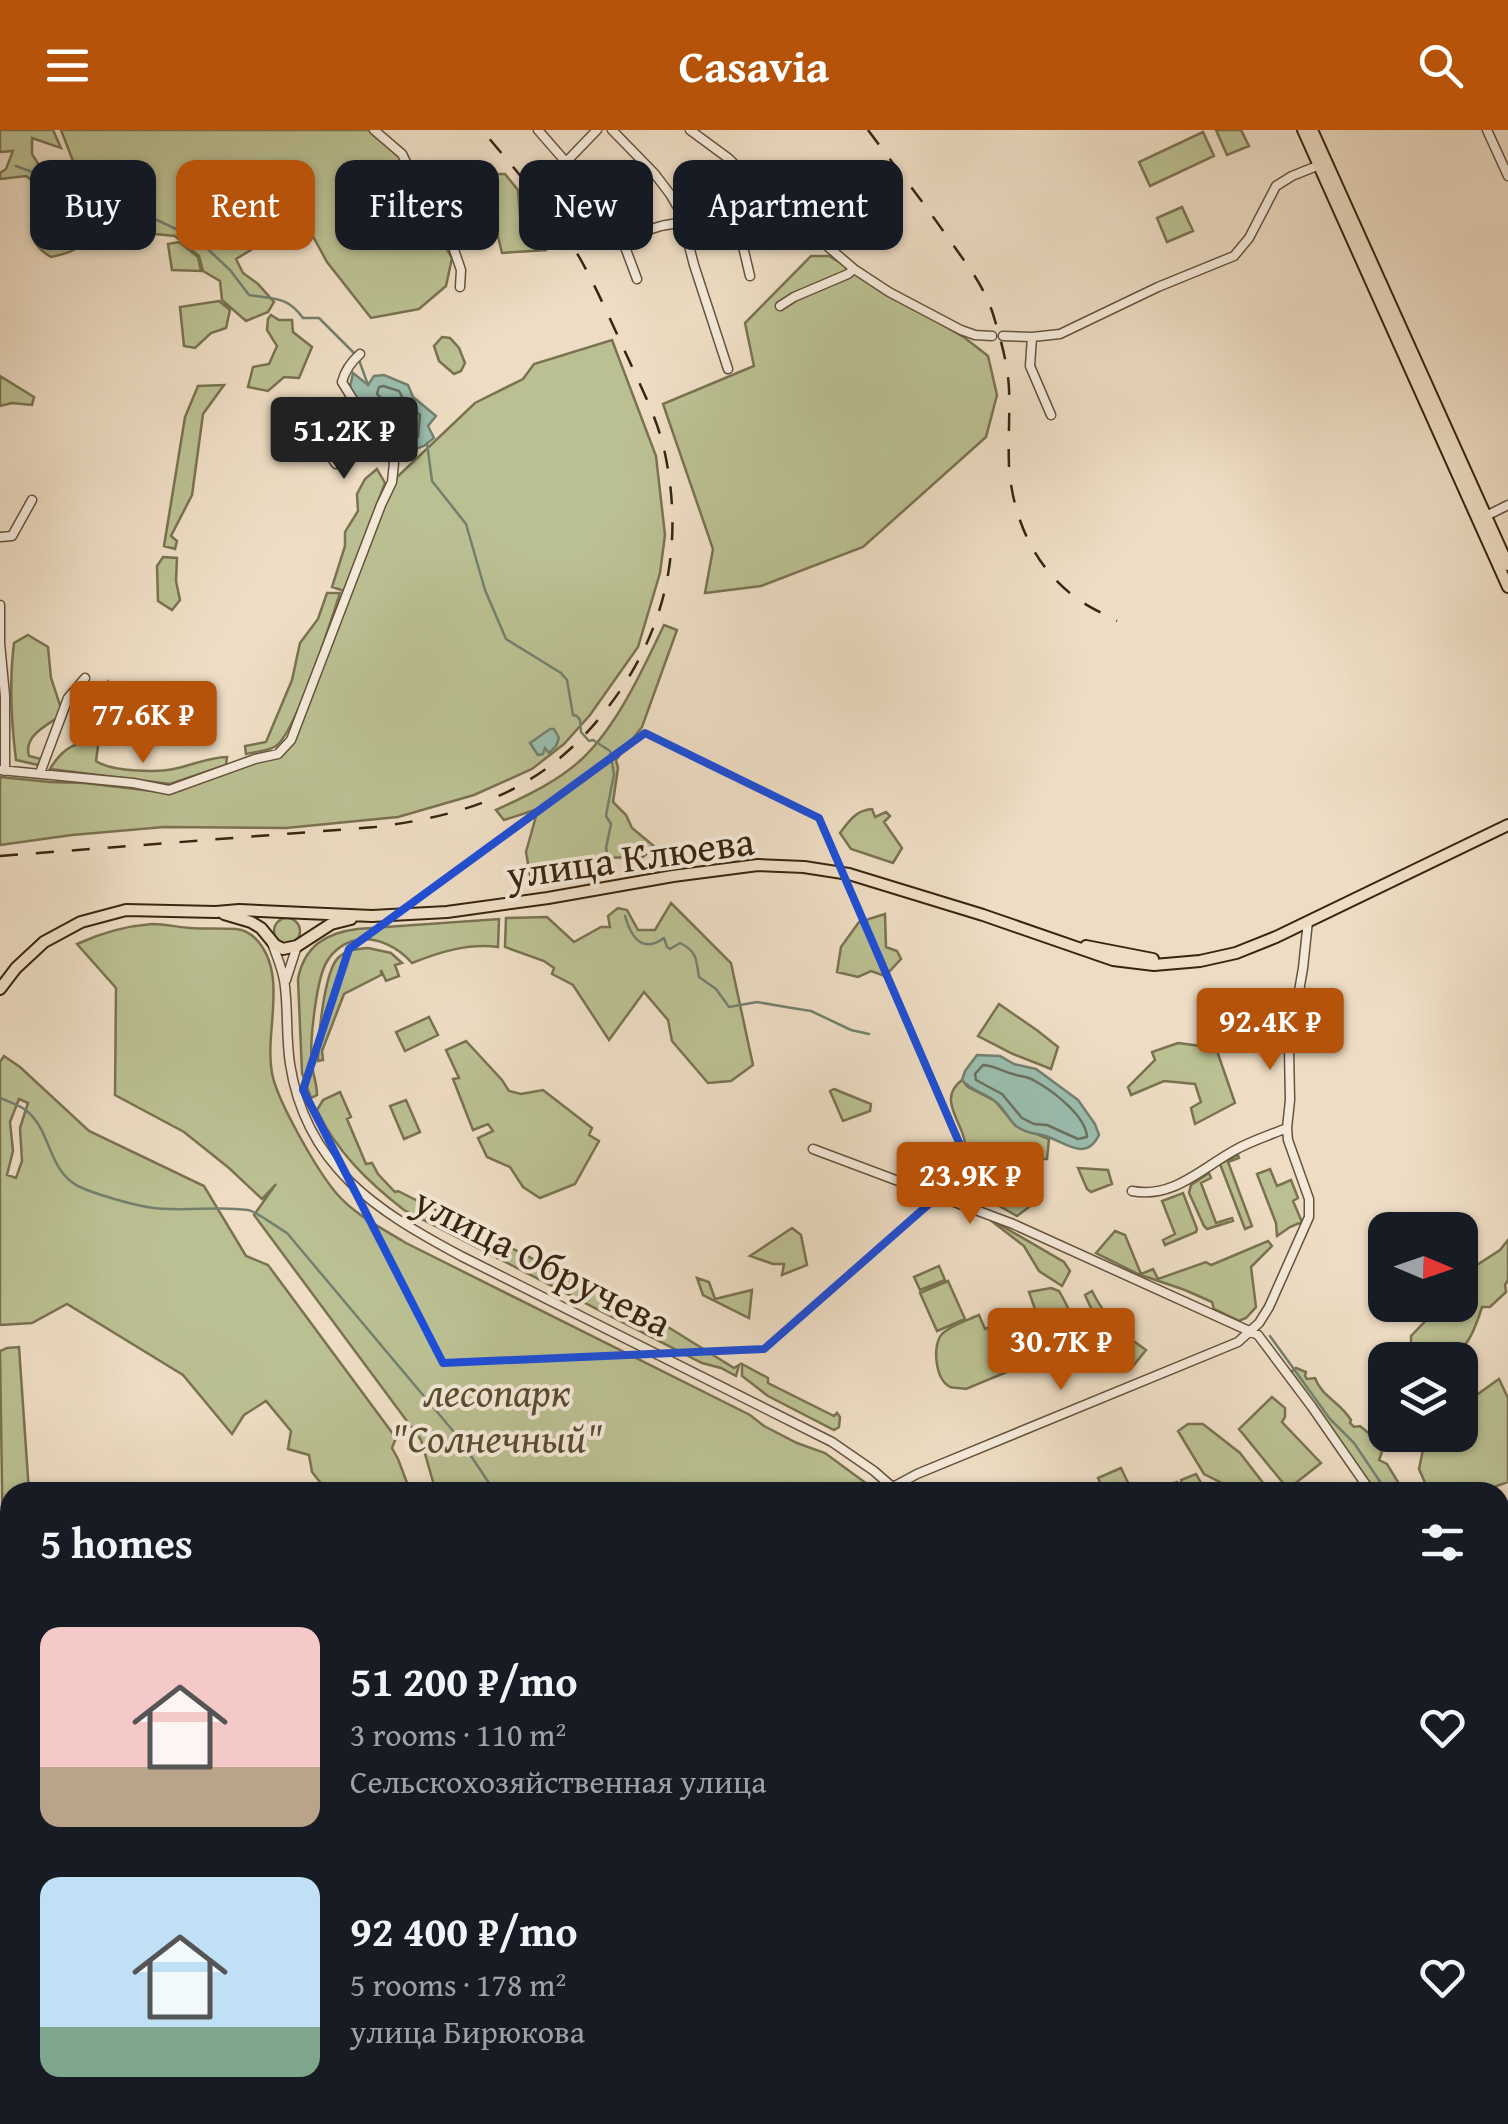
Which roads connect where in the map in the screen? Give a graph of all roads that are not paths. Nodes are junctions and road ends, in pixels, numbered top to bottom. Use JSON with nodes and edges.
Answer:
{"nodes":[{"id":1,"x":374,"y":130,"type":"edge"},
{"id":2,"x":538,"y":130,"type":"edge"},
{"id":3,"x":597,"y":130,"type":"edge"},
{"id":4,"x":612,"y":130,"type":"edge"},
{"id":5,"x":690,"y":130,"type":"edge"},
{"id":6,"x":1304,"y":130,"type":"edge"},
{"id":7,"x":1312,"y":130,"type":"edge"},
{"id":8,"x":1487,"y":130,"type":"edge"},
{"id":9,"x":566,"y":160,"type":"edge"},
{"id":10,"x":568,"y":160,"type":"edge"},
{"id":11,"x":1323,"y":164,"type":"junction"},
{"id":12,"x":1508,"y":176,"type":"edge"},
{"id":13,"x":673,"y":200,"type":"edge"},
{"id":14,"x":626,"y":250,"type":"edge"},
{"id":15,"x":691,"y":250,"type":"edge"},
{"id":16,"x":744,"y":250,"type":"edge"},
{"id":17,"x":854,"y":269,"type":"junction"},
{"id":18,"x":750,"y":276,"type":"dead end"},
{"id":19,"x":638,"y":279,"type":"dead end"},
{"id":20,"x":460,"y":287,"type":"dead end"},
{"id":21,"x":780,"y":306,"type":"dead end"},
{"id":22,"x":992,"y":336,"type":"dead end"},
{"id":23,"x":1003,"y":336,"type":"dead end"},
{"id":24,"x":1032,"y":337,"type":"junction"},
{"id":25,"x":357,"y":357,"type":"dead end"},
{"id":26,"x":728,"y":369,"type":"dead end"},
{"id":27,"x":1052,"y":415,"type":"dead end"},
{"id":28,"x":372,"y":419,"type":"junction"},
{"id":29,"x":314,"y":427,"type":"dead end"},
{"id":30,"x":32,"y":500,"type":"dead end"},
{"id":31,"x":1508,"y":505,"type":"edge"},
{"id":32,"x":1482,"y":518,"type":"junction"},
{"id":33,"x":0,"y":538,"type":"edge"},
{"id":34,"x":1508,"y":566,"type":"edge"},
{"id":35,"x":1508,"y":588,"type":"edge"},
{"id":36,"x":0,"y":605,"type":"edge"},
{"id":37,"x":85,"y":678,"type":"dead end"},
{"id":38,"x":2,"y":770,"type":"edge"},
{"id":39,"x":40,"y":773,"type":"junction"},
{"id":40,"x":1508,"y":825,"type":"edge"},
{"id":41,"x":216,"y":912,"type":"junction"},
{"id":42,"x":287,"y":912,"type":"junction"},
{"id":43,"x":372,"y":916,"type":"junction"},
{"id":44,"x":1308,"y":921,"type":"junction"},
{"id":45,"x":271,"y":942,"type":"junction"},
{"id":46,"x":300,"y":944,"type":"junction"},
{"id":47,"x":285,"y":984,"type":"junction"},
{"id":48,"x":0,"y":989,"type":"edge"},
{"id":49,"x":1287,"y":1128,"type":"junction"},
{"id":50,"x":813,"y":1149,"type":"dead end"},
{"id":51,"x":1132,"y":1191,"type":"dead end"},
{"id":52,"x":1250,"y":1331,"type":"junction"},
{"id":53,"x":885,"y":1482,"type":"edge"},
{"id":54,"x":906,"y":1482,"type":"edge"},
{"id":55,"x":1364,"y":1482,"type":"edge"}],
"edges":[{"from":1,"to":20,"type":"street"},
{"from":2,"to":9,"type":"street"},
{"from":3,"to":10,"type":"street"},
{"from":4,"to":13,"type":"street"},
{"from":5,"to":17,"type":"street"},
{"from":6,"to":11,"type":"main road"},
{"from":7,"to":11,"type":"main road"},
{"from":8,"to":12,"type":"street"},
{"from":11,"to":24,"type":"street"},
{"from":11,"to":32,"type":"main road"},
{"from":14,"to":19,"type":"street"},
{"from":15,"to":26,"type":"street"},
{"from":16,"to":18,"type":"street"},
{"from":17,"to":21,"type":"street"},
{"from":17,"to":22,"type":"street"},
{"from":23,"to":24,"type":"street"},
{"from":24,"to":27,"type":"street"},
{"from":25,"to":28,"type":"street"},
{"from":28,"to":29,"type":"street"},
{"from":28,"to":39,"type":"street"},
{"from":30,"to":33,"type":"street"},
{"from":31,"to":32,"type":"street"},
{"from":32,"to":34,"type":"main road"},
{"from":32,"to":35,"type":"main road"},
{"from":36,"to":38,"type":"street"},
{"from":37,"to":39,"type":"street"},
{"from":38,"to":39,"type":"street"},
{"from":40,"to":44,"type":"main road","name":"улица Клюева"},
{"from":41,"to":42,"type":"main road","name":"улица Клюева"},
{"from":41,"to":45,"type":"main road","name":"улица Клюева"},
{"from":41,"to":48,"type":"main road","name":"улица Клюева"},
{"from":42,"to":43,"type":"main road","name":"улица Клюева"},
{"from":42,"to":45,"type":"main road"},
{"from":42,"to":46,"type":"main road"},
{"from":43,"to":44,"type":"main road","name":"улица Клюева"},
{"from":43,"to":46,"type":"main road","name":"улица Клюева"},
{"from":44,"to":49,"type":"street"},
{"from":45,"to":46,"type":"main road"},
{"from":45,"to":47,"type":"street","name":"улица Обручева"},
{"from":46,"to":47,"type":"street","name":"улица Обручева"},
{"from":47,"to":53,"type":"street","name":"улица Обручева"},
{"from":49,"to":51,"type":"street"},
{"from":49,"to":52,"type":"street"},
{"from":50,"to":52,"type":"street"},
{"from":52,"to":54,"type":"street"},
{"from":52,"to":55,"type":"street"}]}
